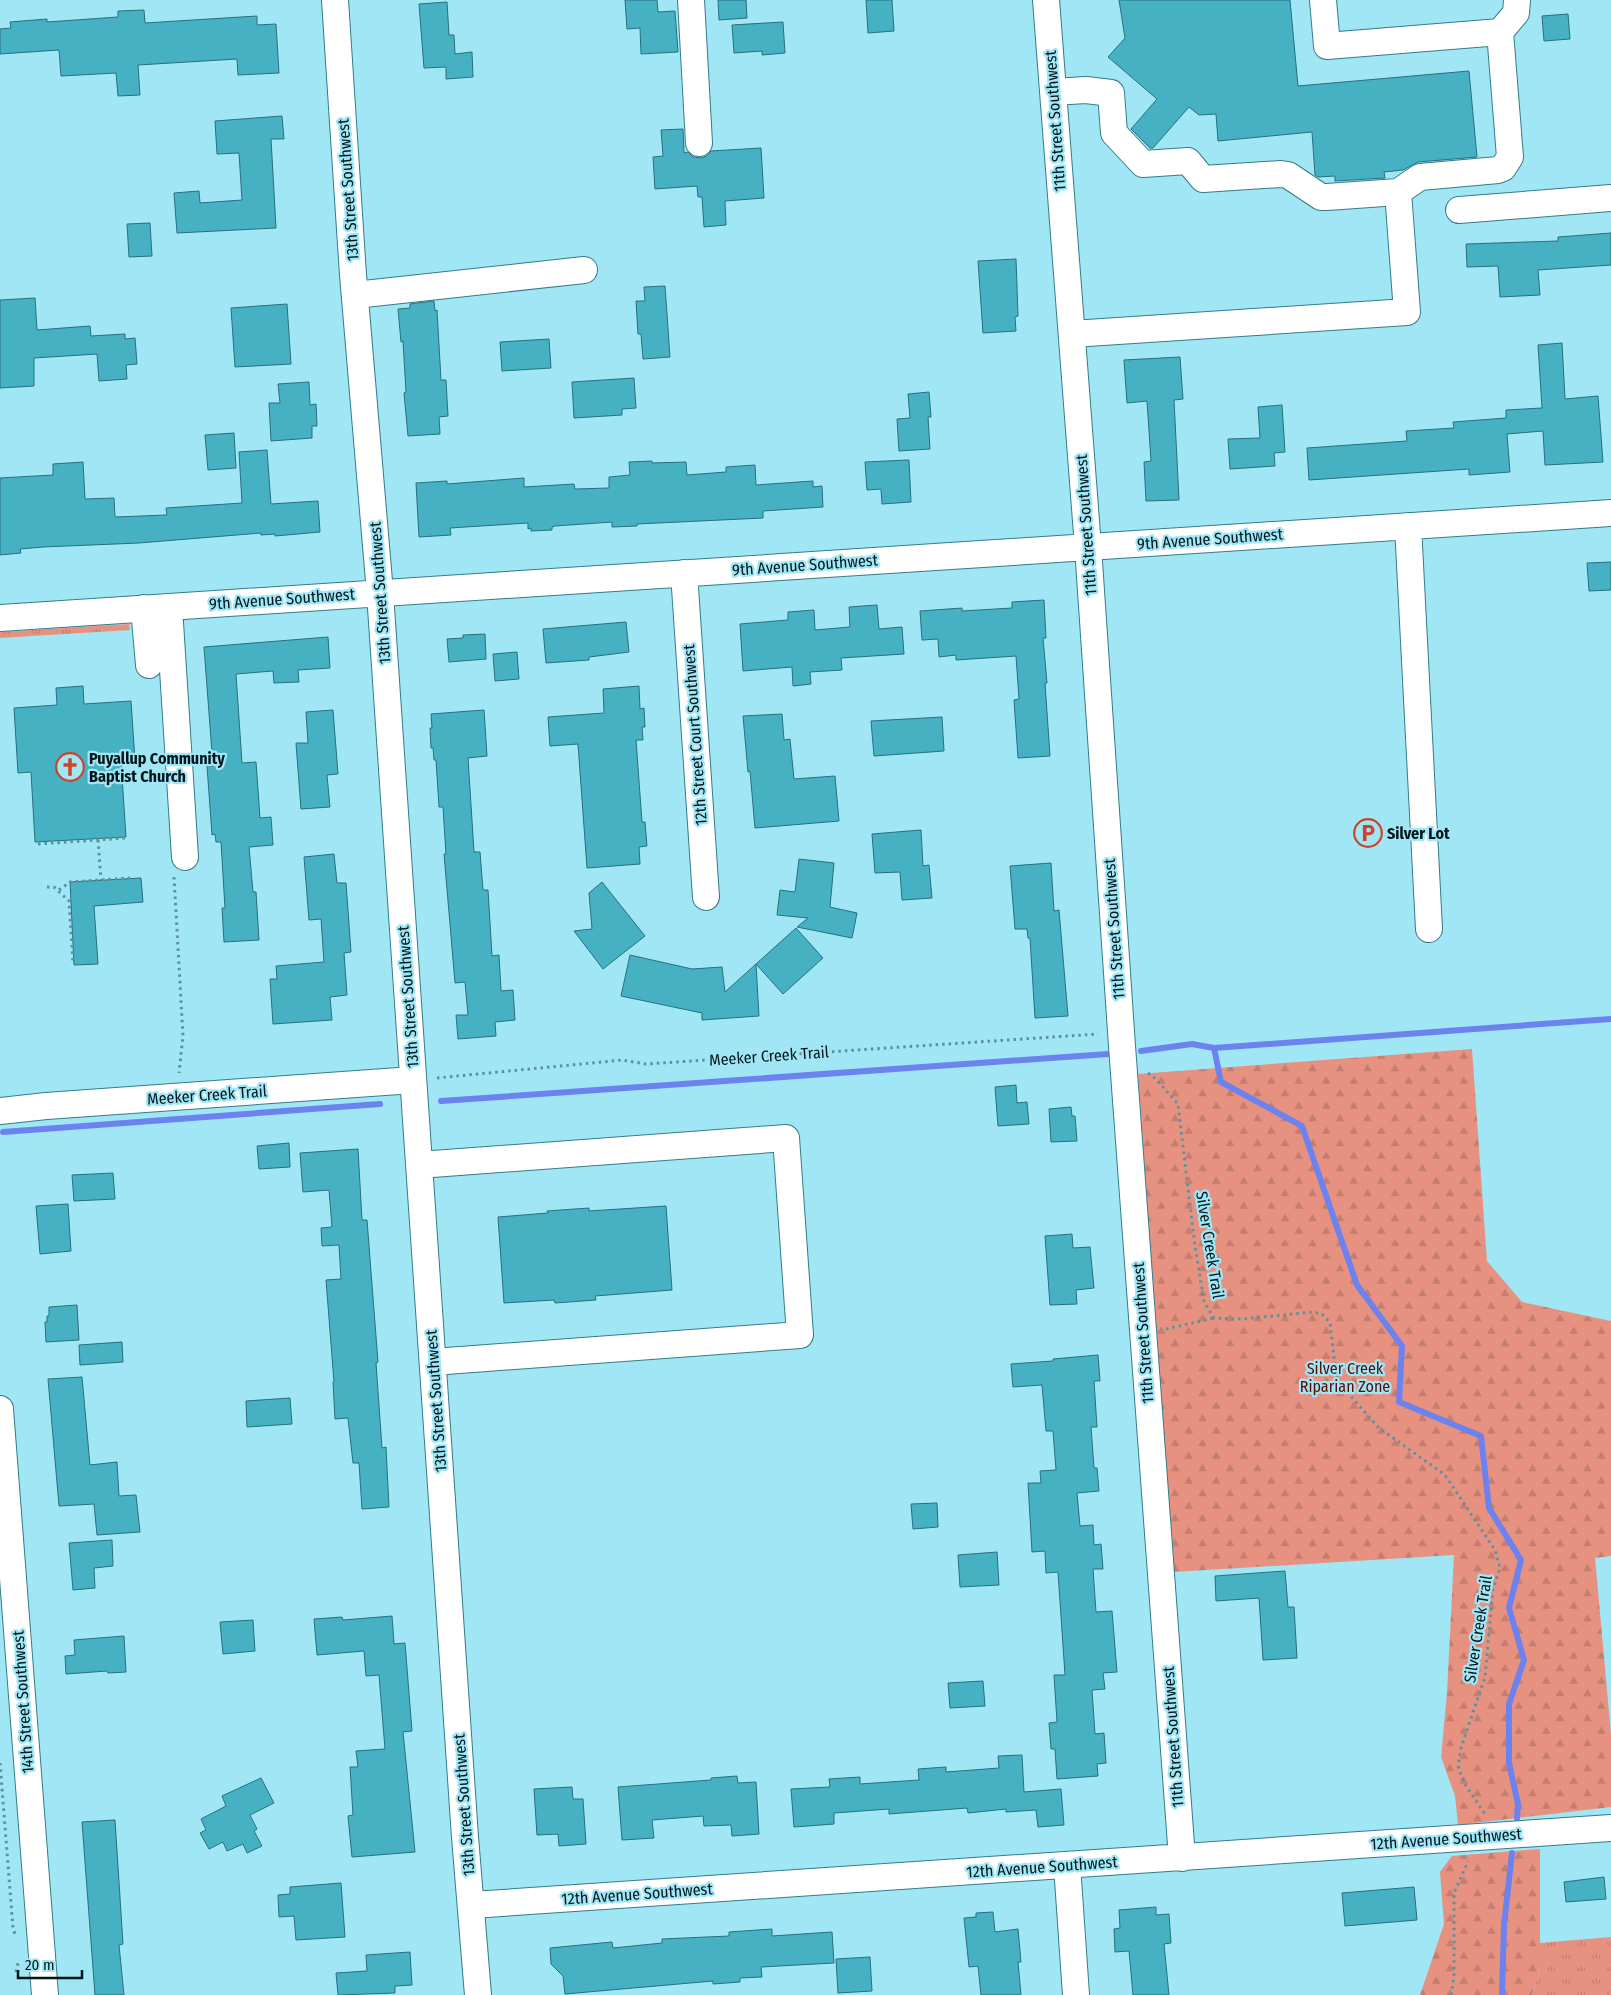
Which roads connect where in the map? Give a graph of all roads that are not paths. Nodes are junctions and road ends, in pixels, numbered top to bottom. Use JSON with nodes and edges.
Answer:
{"nodes":[{"id":1,"x":335,"y":0,"type":"edge"},
{"id":2,"x":691,"y":0,"type":"edge"},
{"id":3,"x":1046,"y":0,"type":"edge"},
{"id":4,"x":1323,"y":0,"type":"edge"},
{"id":5,"x":1517,"y":0,"type":"edge"},
{"id":6,"x":1500,"y":32,"type":"junction"},
{"id":7,"x":1053,"y":92,"type":"junction"},
{"id":8,"x":699,"y":143,"type":"dead end"},
{"id":9,"x":1398,"y":192,"type":"junction"},
{"id":10,"x":1611,"y":198,"type":"edge"},
{"id":11,"x":1459,"y":210,"type":"dead end"},
{"id":12,"x":584,"y":270,"type":"dead end"},
{"id":13,"x":355,"y":295,"type":"junction"},
{"id":14,"x":1072,"y":334,"type":"junction"},
{"id":15,"x":1611,"y":512,"type":"edge"},
{"id":16,"x":1408,"y":526,"type":"junction"},
{"id":17,"x":1088,"y":547,"type":"junction"},
{"id":18,"x":684,"y":573,"type":"junction"},
{"id":19,"x":380,"y":592,"type":"junction"},
{"id":20,"x":157,"y":608,"type":"junction"},
{"id":21,"x":0,"y":618,"type":"edge"},
{"id":22,"x":149,"y":665,"type":"dead end"},
{"id":23,"x":179,"y":864,"type":"road end"},
{"id":24,"x":706,"y":897,"type":"dead end"},
{"id":25,"x":1429,"y":929,"type":"dead end"},
{"id":26,"x":421,"y":1080,"type":"junction"},
{"id":27,"x":0,"y":1111,"type":"edge"},
{"id":28,"x":419,"y":1165,"type":"junction"},
{"id":29,"x":433,"y":1362,"type":"junction"},
{"id":30,"x":0,"y":1409,"type":"edge"},
{"id":31,"x":1611,"y":1828,"type":"edge"},
{"id":32,"x":1182,"y":1858,"type":"junction"},
{"id":33,"x":1067,"y":1865,"type":"junction"},
{"id":34,"x":472,"y":1905,"type":"junction"},
{"id":35,"x":32,"y":1989,"type":"edge"},
{"id":36,"x":478,"y":1995,"type":"edge"},
{"id":37,"x":1076,"y":1995,"type":"edge"}],
"edges":[{"from":1,"to":13,"type":"street","name":"13th Street Southwest"},
{"from":2,"to":8,"type":"street"},
{"from":3,"to":7,"type":"street","name":"11th Street Southwest"},
{"from":4,"to":6,"type":"street"},
{"from":5,"to":6,"type":"street"},
{"from":6,"to":9,"type":"street"},
{"from":7,"to":9,"type":"street"},
{"from":7,"to":14,"type":"street","name":"11th Street Southwest"},
{"from":9,"to":14,"type":"street"},
{"from":10,"to":11,"type":"street"},
{"from":12,"to":13,"type":"street"},
{"from":13,"to":19,"type":"street","name":"13th Street Southwest"},
{"from":14,"to":17,"type":"street","name":"11th Street Southwest"},
{"from":15,"to":16,"type":"street","name":"9th Avenue Southwest"},
{"from":16,"to":17,"type":"street","name":"9th Avenue Southwest"},
{"from":16,"to":25,"type":"street"},
{"from":17,"to":18,"type":"street","name":"9th Avenue Southwest"},
{"from":17,"to":32,"type":"street","name":"11th Street Southwest"},
{"from":18,"to":19,"type":"street","name":"9th Avenue Southwest"},
{"from":18,"to":24,"type":"street","name":"12th Street Court Southwest"},
{"from":19,"to":20,"type":"street","name":"9th Avenue Southwest"},
{"from":19,"to":26,"type":"street","name":"13th Street Southwest"},
{"from":20,"to":21,"type":"street","name":"9th Avenue Southwest"},
{"from":20,"to":22,"type":"street"},
{"from":20,"to":23,"type":"street"},
{"from":26,"to":27,"type":"street","name":"Meeker Creek Trail"},
{"from":26,"to":28,"type":"street","name":"13th Street Southwest"},
{"from":28,"to":29,"type":"street","name":"13th Street Southwest"},
{"from":28,"to":29,"type":"street"},
{"from":29,"to":34,"type":"street","name":"13th Street Southwest"},
{"from":30,"to":35,"type":"street","name":"14th Street Southwest"},
{"from":31,"to":32,"type":"street","name":"12th Avenue Southwest"},
{"from":32,"to":33,"type":"street","name":"12th Avenue Southwest"},
{"from":33,"to":34,"type":"street","name":"12th Avenue Southwest"},
{"from":33,"to":37,"type":"street"},
{"from":34,"to":36,"type":"street","name":"13th Street Southwest"}]}
